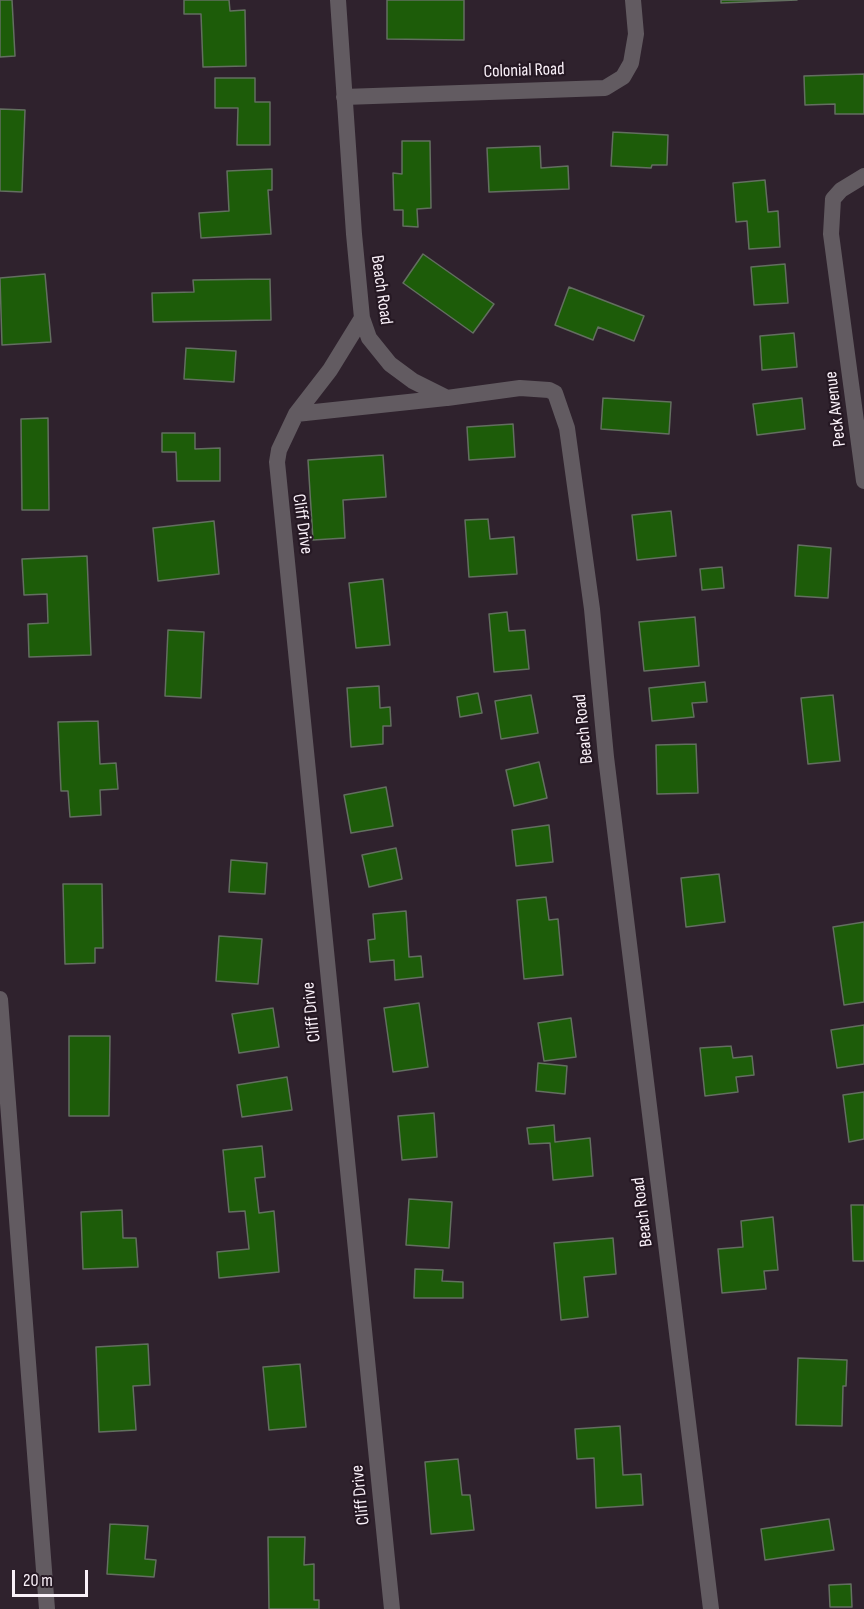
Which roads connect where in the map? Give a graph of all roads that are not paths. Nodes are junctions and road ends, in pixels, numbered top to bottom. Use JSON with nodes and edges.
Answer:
{"nodes":[{"id":1,"x":338,"y":0,"type":"edge"},
{"id":2,"x":633,"y":0,"type":"edge"},
{"id":3,"x":344,"y":97,"type":"junction"},
{"id":4,"x":864,"y":176,"type":"edge"},
{"id":5,"x":362,"y":318,"type":"junction"},
{"id":6,"x":447,"y":398,"type":"junction"},
{"id":7,"x":296,"y":414,"type":"junction"},
{"id":8,"x":864,"y":481,"type":"edge"},
{"id":9,"x":0,"y":999,"type":"edge"},
{"id":10,"x":47,"y":1609,"type":"edge"},
{"id":11,"x":392,"y":1609,"type":"edge"},
{"id":12,"x":711,"y":1609,"type":"edge"}],
"edges":[{"from":1,"to":3,"type":"street","name":"Beach Road"},
{"from":2,"to":3,"type":"street","name":"Colonial Road"},
{"from":3,"to":5,"type":"street","name":"Beach Road"},
{"from":4,"to":8,"type":"street","name":"Peck Avenue"},
{"from":5,"to":6,"type":"street","name":"Beach Road"},
{"from":5,"to":7,"type":"street","name":"Cliff Drive"},
{"from":6,"to":7,"type":"street"},
{"from":6,"to":12,"type":"street","name":"Beach Road"},
{"from":7,"to":11,"type":"street","name":"Cliff Drive"},
{"from":9,"to":10,"type":"street"}]}
